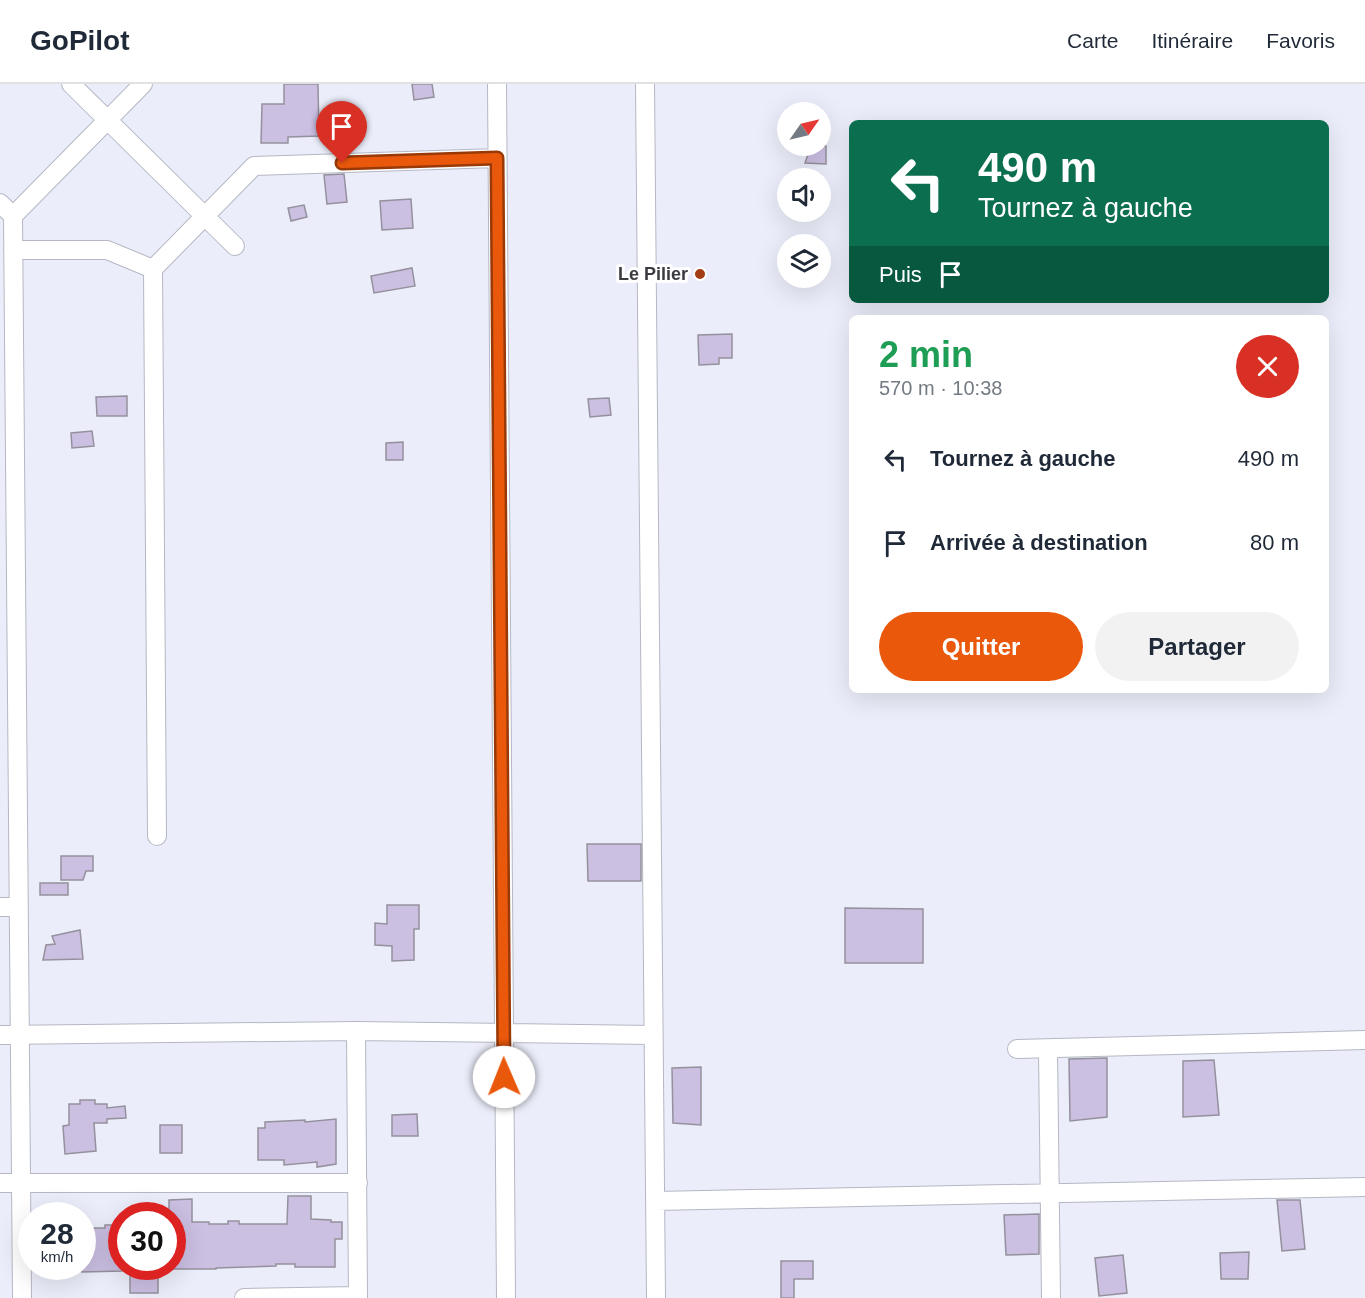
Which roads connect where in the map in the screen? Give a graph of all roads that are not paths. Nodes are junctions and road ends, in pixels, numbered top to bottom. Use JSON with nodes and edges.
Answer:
{"nodes":[{"id":1,"x":71,"y":84,"type":"edge"},
{"id":2,"x":143,"y":84,"type":"edge"},
{"id":3,"x":497,"y":84,"type":"edge"},
{"id":4,"x":645,"y":84,"type":"edge"},
{"id":5,"x":107,"y":120,"type":"junction"},
{"id":6,"x":497,"y":158,"type":"junction"},
{"id":7,"x":0,"y":202,"type":"edge"},
{"id":8,"x":13,"y":216,"type":"junction"},
{"id":9,"x":204,"y":216,"type":"junction"},
{"id":10,"x":235,"y":246,"type":"dead end"},
{"id":11,"x":13,"y":250,"type":"junction"},
{"id":12,"x":153,"y":268,"type":"junction"},
{"id":13,"x":7,"y":270,"type":"edge"},
{"id":14,"x":8,"y":499,"type":"edge"},
{"id":15,"x":157,"y":836,"type":"dead end"},
{"id":16,"x":0,"y":907,"type":"edge"},
{"id":17,"x":19,"y":907,"type":"junction"},
{"id":18,"x":357,"y":1031,"type":"junction"},
{"id":19,"x":504,"y":1033,"type":"junction"},
{"id":20,"x":0,"y":1035,"type":"edge"},
{"id":21,"x":20,"y":1035,"type":"junction"},
{"id":22,"x":653,"y":1035,"type":"junction"},
{"id":23,"x":1365,"y":1040,"type":"edge"},
{"id":24,"x":1017,"y":1049,"type":"dead end"},
{"id":25,"x":1048,"y":1049,"type":"junction"},
{"id":26,"x":21,"y":1182,"type":"junction"},
{"id":27,"x":0,"y":1183,"type":"edge"},
{"id":28,"x":358,"y":1183,"type":"junction"},
{"id":29,"x":1365,"y":1187,"type":"edge"},
{"id":30,"x":1050,"y":1193,"type":"junction"},
{"id":31,"x":655,"y":1201,"type":"junction"},
{"id":32,"x":358,"y":1297,"type":"edge"},
{"id":33,"x":22,"y":1298,"type":"edge"},
{"id":34,"x":244,"y":1298,"type":"edge"},
{"id":35,"x":506,"y":1298,"type":"edge"},
{"id":36,"x":656,"y":1298,"type":"edge"},
{"id":37,"x":1051,"y":1298,"type":"edge"}],
"edges":[{"from":1,"to":5,"type":"street"},
{"from":2,"to":5,"type":"street"},
{"from":3,"to":6,"type":"street"},
{"from":4,"to":22,"type":"street"},
{"from":5,"to":8,"type":"street"},
{"from":5,"to":9,"type":"street"},
{"from":6,"to":9,"type":"street"},
{"from":6,"to":19,"type":"street"},
{"from":7,"to":8,"type":"street"},
{"from":8,"to":11,"type":"street"},
{"from":9,"to":10,"type":"street"},
{"from":9,"to":12,"type":"street"},
{"from":11,"to":12,"type":"street"},
{"from":11,"to":13,"type":"street"},
{"from":12,"to":15,"type":"street"},
{"from":13,"to":14,"type":"street"},
{"from":14,"to":17,"type":"street"},
{"from":16,"to":17,"type":"street"},
{"from":17,"to":21,"type":"street"},
{"from":18,"to":19,"type":"street"},
{"from":18,"to":21,"type":"street"},
{"from":18,"to":28,"type":"street"},
{"from":19,"to":22,"type":"street"},
{"from":19,"to":35,"type":"street"},
{"from":20,"to":21,"type":"street"},
{"from":21,"to":26,"type":"street"},
{"from":22,"to":31,"type":"street"},
{"from":23,"to":25,"type":"street"},
{"from":24,"to":25,"type":"street"},
{"from":25,"to":30,"type":"street"},
{"from":26,"to":27,"type":"street"},
{"from":26,"to":28,"type":"street"},
{"from":26,"to":33,"type":"street"},
{"from":28,"to":32,"type":"street"},
{"from":29,"to":30,"type":"street"},
{"from":30,"to":31,"type":"street"},
{"from":30,"to":37,"type":"street"},
{"from":31,"to":36,"type":"street"},
{"from":32,"to":34,"type":"street"}]}
